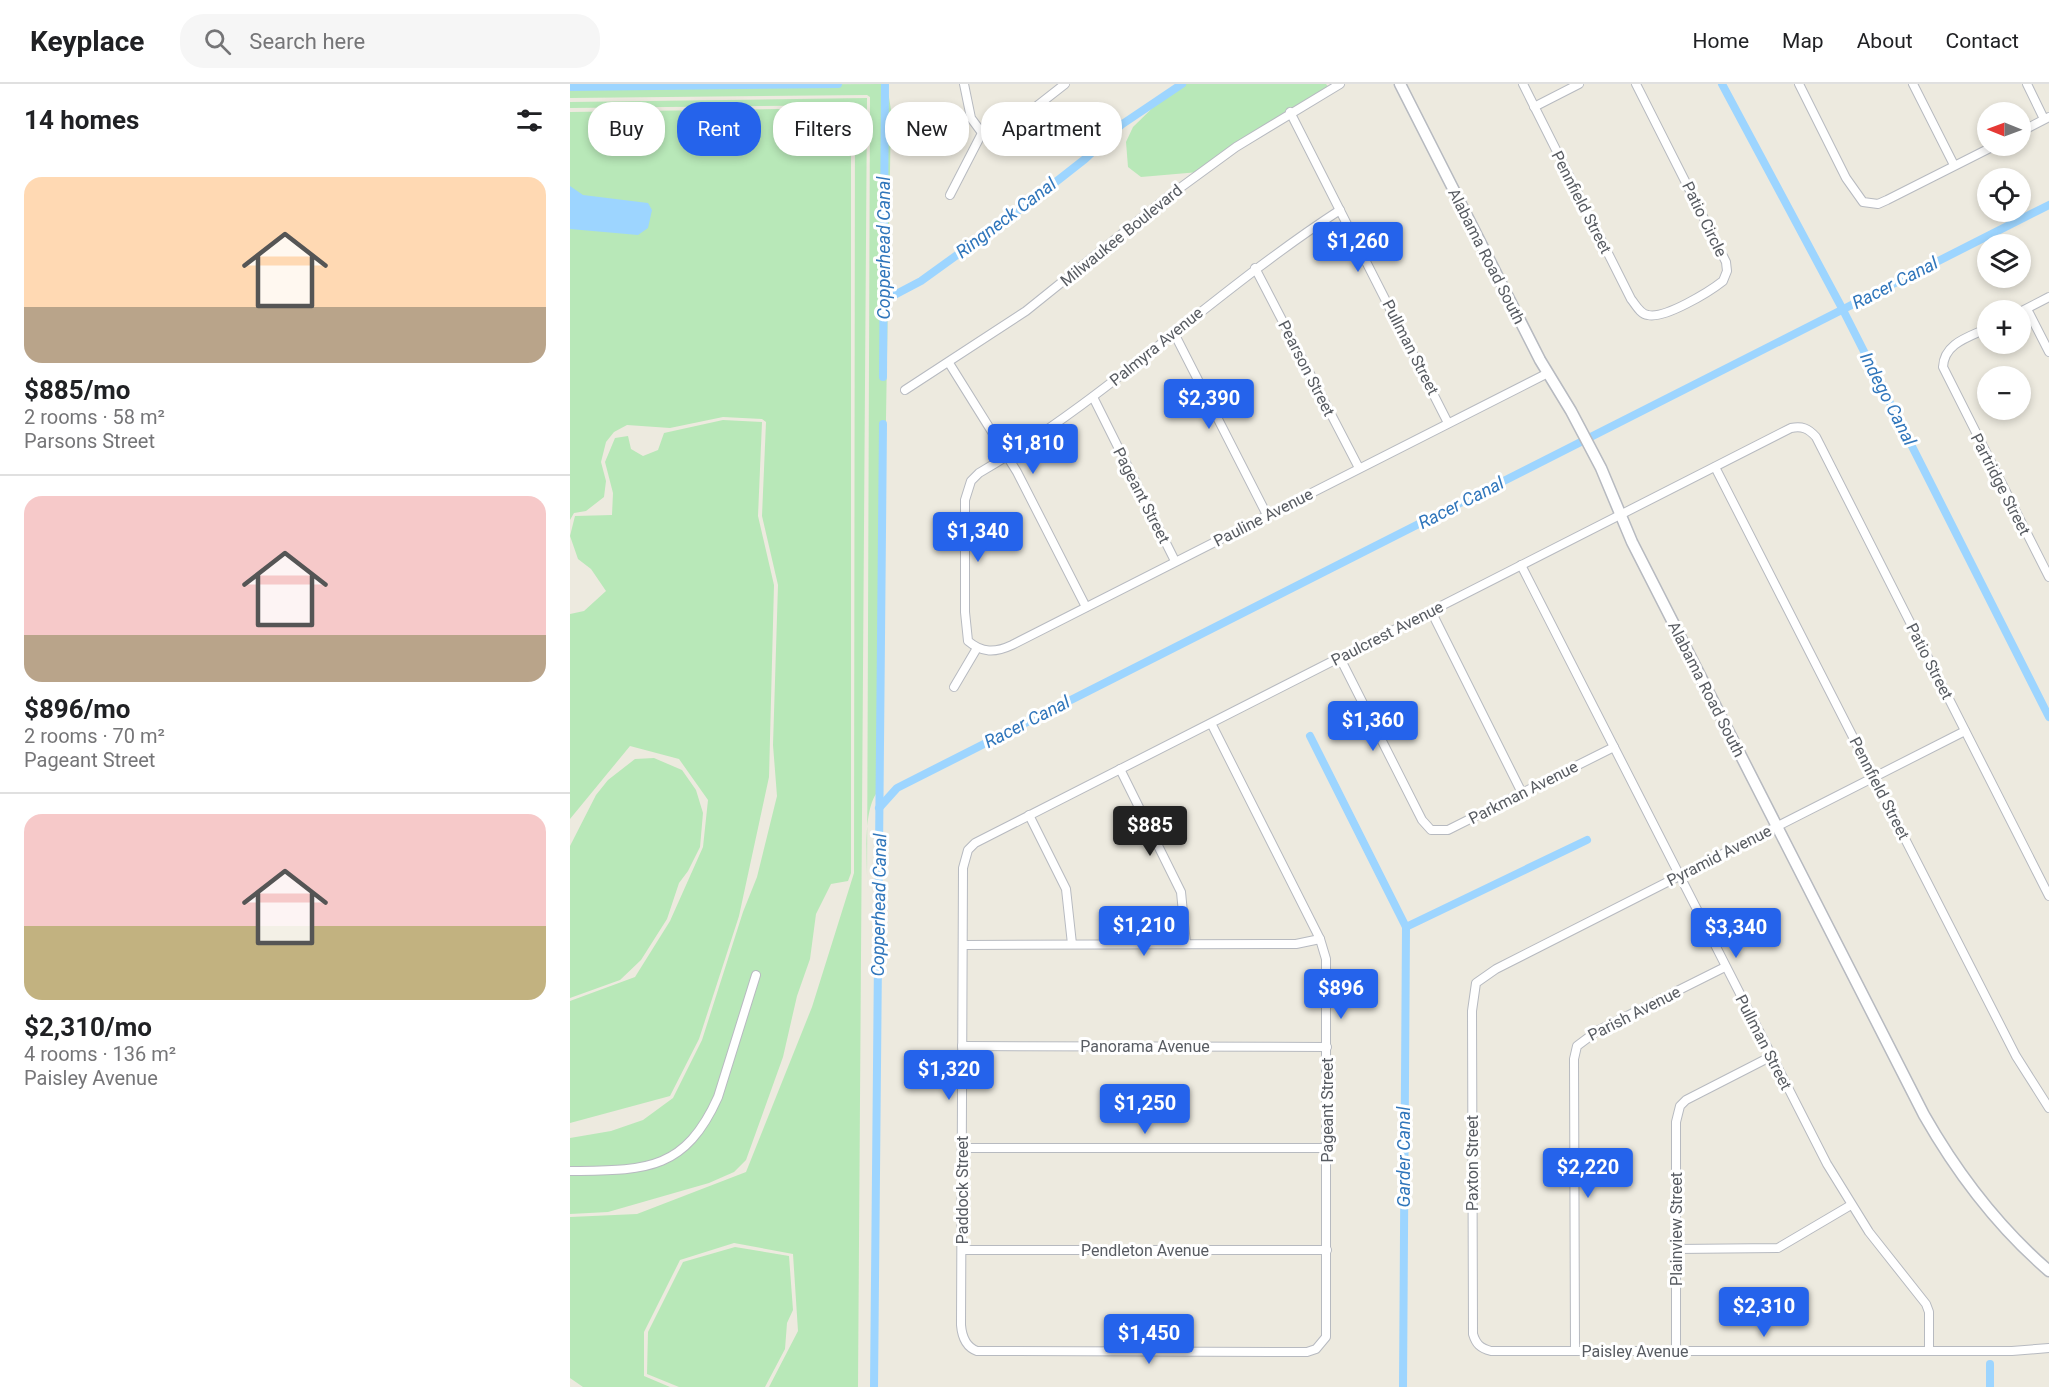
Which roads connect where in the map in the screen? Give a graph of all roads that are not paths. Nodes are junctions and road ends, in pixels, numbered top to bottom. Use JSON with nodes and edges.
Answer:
{"nodes":[{"id":1,"x":964,"y":84,"type":"edge"},
{"id":2,"x":1065,"y":84,"type":"edge"},
{"id":3,"x":1340,"y":84,"type":"edge"},
{"id":4,"x":1400,"y":84,"type":"edge"},
{"id":5,"x":1523,"y":84,"type":"edge"},
{"id":6,"x":1579,"y":84,"type":"edge"},
{"id":7,"x":1636,"y":84,"type":"edge"},
{"id":8,"x":1799,"y":84,"type":"edge"},
{"id":9,"x":1913,"y":84,"type":"edge"},
{"id":10,"x":2027,"y":84,"type":"edge"},
{"id":11,"x":1042,"y":102,"type":"edge"},
{"id":12,"x":1534,"y":107,"type":"junction"},
{"id":13,"x":1290,"y":112,"type":"junction"},
{"id":14,"x":2047,"y":118,"type":"edge"},
{"id":15,"x":2031,"y":126,"type":"edge"},
{"id":16,"x":981,"y":132,"type":"edge"},
{"id":17,"x":981,"y":135,"type":"edge"},
{"id":18,"x":1977,"y":154,"type":"edge"},
{"id":19,"x":1954,"y":165,"type":"junction"},
{"id":20,"x":950,"y":195,"type":"dead end"},
{"id":21,"x":1340,"y":210,"type":"junction"},
{"id":22,"x":1256,"y":268,"type":"junction"},
{"id":23,"x":2049,"y":297,"type":"edge"},
{"id":24,"x":2031,"y":306,"type":"edge"},
{"id":25,"x":1648,"y":315,"type":"joint"},
{"id":26,"x":2031,"y":322,"type":"edge"},
{"id":27,"x":1174,"y":333,"type":"junction"},
{"id":28,"x":1977,"y":333,"type":"edge"},
{"id":29,"x":2049,"y":352,"type":"edge"},
{"id":30,"x":949,"y":363,"type":"junction"},
{"id":31,"x":1548,"y":374,"type":"junction"},
{"id":32,"x":905,"y":390,"type":"dead end"},
{"id":33,"x":1093,"y":397,"type":"junction"},
{"id":34,"x":1448,"y":423,"type":"junction"},
{"id":35,"x":1809,"y":429,"type":"joint"},
{"id":36,"x":1008,"y":456,"type":"junction"},
{"id":37,"x":1715,"y":467,"type":"junction"},
{"id":38,"x":1359,"y":468,"type":"junction"},
{"id":39,"x":1620,"y":514,"type":"junction"},
{"id":40,"x":1267,"y":515,"type":"junction"},
{"id":41,"x":1175,"y":561,"type":"junction"},
{"id":42,"x":1521,"y":565,"type":"junction"},
{"id":43,"x":2049,"y":577,"type":"edge"},
{"id":44,"x":1086,"y":607,"type":"junction"},
{"id":45,"x":1431,"y":611,"type":"junction"},
{"id":46,"x":977,"y":648,"type":"junction"},
{"id":47,"x":1340,"y":658,"type":"junction"},
{"id":48,"x":954,"y":687,"type":"dead end"},
{"id":49,"x":1211,"y":723,"type":"junction"},
{"id":50,"x":1965,"y":731,"type":"junction"},
{"id":51,"x":1614,"y":747,"type":"junction"},
{"id":52,"x":1120,"y":768,"type":"junction"},
{"id":53,"x":1874,"y":776,"type":"junction"},
{"id":54,"x":1522,"y":793,"type":"junction"},
{"id":55,"x":1029,"y":815,"type":"junction"},
{"id":56,"x":1777,"y":826,"type":"junction"},
{"id":57,"x":968,"y":849,"type":"joint"},
{"id":58,"x":1679,"y":875,"type":"junction"},
{"id":59,"x":2049,"y":896,"type":"edge"},
{"id":60,"x":1320,"y":939,"type":"junction"},
{"id":61,"x":1072,"y":944,"type":"junction"},
{"id":62,"x":1186,"y":944,"type":"junction"},
{"id":63,"x":963,"y":945,"type":"junction"},
{"id":64,"x":1725,"y":967,"type":"junction"},
{"id":65,"x":756,"y":975,"type":"dead end"},
{"id":66,"x":1476,"y":983,"type":"joint"},
{"id":67,"x":962,"y":1046,"type":"junction"},
{"id":68,"x":1327,"y":1047,"type":"junction"},
{"id":69,"x":1770,"y":1057,"type":"junction"},
{"id":70,"x":2049,"y":1108,"type":"edge"},
{"id":71,"x":962,"y":1148,"type":"junction"},
{"id":72,"x":1327,"y":1148,"type":"junction"},
{"id":73,"x":570,"y":1171,"type":"edge"},
{"id":74,"x":1851,"y":1205,"type":"junction"},
{"id":75,"x":1676,"y":1249,"type":"junction"},
{"id":76,"x":962,"y":1250,"type":"junction"},
{"id":77,"x":1328,"y":1250,"type":"junction"},
{"id":78,"x":2049,"y":1271,"type":"edge"},
{"id":79,"x":1475,"y":1342,"type":"joint"},
{"id":80,"x":970,"y":1348,"type":"joint"},
{"id":81,"x":2049,"y":1348,"type":"edge"},
{"id":82,"x":1575,"y":1351,"type":"junction"},
{"id":83,"x":1676,"y":1351,"type":"junction"},
{"id":84,"x":1929,"y":1351,"type":"junction"}],
"edges":[{"from":1,"to":16,"type":"street"},
{"from":2,"to":11,"type":"street"},
{"from":3,"to":13,"type":"street","name":"Milwaukee Boulevard"},
{"from":4,"to":31,"type":"street","name":"Alabama Road South"},
{"from":5,"to":12,"type":"street","name":"Pennfield Street"},
{"from":6,"to":12,"type":"street"},
{"from":7,"to":25,"type":"street","name":"Patio Circle"},
{"from":8,"to":19,"type":"street"},
{"from":9,"to":19,"type":"street"},
{"from":10,"to":14,"type":"street"},
{"from":12,"to":25,"type":"street","name":"Pennfield Street"},
{"from":13,"to":21,"type":"street","name":"Pullman Street"},
{"from":13,"to":30,"type":"street","name":"Milwaukee Boulevard"},
{"from":14,"to":15,"type":"street"},
{"from":17,"to":20,"type":"street"},
{"from":18,"to":19,"type":"street"},
{"from":21,"to":22,"type":"street","name":"Palmyra Avenue"},
{"from":21,"to":34,"type":"street","name":"Pullman Street"},
{"from":22,"to":27,"type":"street","name":"Palmyra Avenue"},
{"from":22,"to":38,"type":"street","name":"Pearson Street"},
{"from":23,"to":24,"type":"street"},
{"from":26,"to":29,"type":"street"},
{"from":27,"to":33,"type":"street","name":"Palmyra Avenue"},
{"from":27,"to":40,"type":"street"},
{"from":28,"to":43,"type":"street","name":"Partridge Street"},
{"from":30,"to":32,"type":"street","name":"Milwaukee Boulevard"},
{"from":30,"to":36,"type":"street"},
{"from":31,"to":34,"type":"street","name":"Pauline Avenue"},
{"from":31,"to":39,"type":"street","name":"Alabama Road South"},
{"from":33,"to":36,"type":"street","name":"Palmyra Avenue"},
{"from":33,"to":41,"type":"street","name":"Pageant Street"},
{"from":34,"to":38,"type":"street","name":"Pauline Avenue"},
{"from":35,"to":37,"type":"street","name":"Paulcrest Avenue"},
{"from":35,"to":50,"type":"street","name":"Patio Street"},
{"from":36,"to":44,"type":"street"},
{"from":36,"to":46,"type":"street","name":"Palmyra Avenue"},
{"from":37,"to":39,"type":"street","name":"Paulcrest Avenue"},
{"from":37,"to":53,"type":"street","name":"Pennfield Street"},
{"from":38,"to":40,"type":"street","name":"Pauline Avenue"},
{"from":39,"to":42,"type":"street","name":"Paulcrest Avenue"},
{"from":39,"to":56,"type":"street","name":"Alabama Road South"},
{"from":40,"to":41,"type":"street","name":"Pauline Avenue"},
{"from":41,"to":44,"type":"street","name":"Pauline Avenue"},
{"from":42,"to":45,"type":"street","name":"Paulcrest Avenue"},
{"from":42,"to":51,"type":"street","name":"Pullman Street"},
{"from":44,"to":46,"type":"street","name":"Pauline Avenue"},
{"from":45,"to":47,"type":"street","name":"Paulcrest Avenue"},
{"from":45,"to":54,"type":"street"},
{"from":46,"to":48,"type":"street"},
{"from":47,"to":49,"type":"street","name":"Paulcrest Avenue"},
{"from":47,"to":54,"type":"street","name":"Parkman Avenue"},
{"from":49,"to":52,"type":"street","name":"Paulcrest Avenue"},
{"from":49,"to":60,"type":"street","name":"Pageant Street"},
{"from":50,"to":53,"type":"street","name":"Pyramid Avenue"},
{"from":50,"to":59,"type":"street","name":"Patio Street"},
{"from":51,"to":54,"type":"street","name":"Parkman Avenue"},
{"from":51,"to":58,"type":"street","name":"Pullman Street"},
{"from":52,"to":55,"type":"street","name":"Paulcrest Avenue"},
{"from":52,"to":62,"type":"street"},
{"from":53,"to":56,"type":"street","name":"Pyramid Avenue"},
{"from":53,"to":70,"type":"street","name":"Pennfield Street"},
{"from":55,"to":57,"type":"street","name":"Paulcrest Avenue"},
{"from":55,"to":61,"type":"street"},
{"from":56,"to":58,"type":"street","name":"Pyramid Avenue"},
{"from":56,"to":78,"type":"street","name":"Alabama Road South"},
{"from":57,"to":63,"type":"street","name":"Paddock Street"},
{"from":58,"to":64,"type":"street","name":"Pullman Street"},
{"from":58,"to":66,"type":"street","name":"Pyramid Avenue"},
{"from":60,"to":62,"type":"street"},
{"from":60,"to":68,"type":"street","name":"Pageant Street"},
{"from":61,"to":62,"type":"street"},
{"from":61,"to":63,"type":"street"},
{"from":63,"to":67,"type":"street","name":"Paddock Street"},
{"from":64,"to":69,"type":"street","name":"Pullman Street"},
{"from":64,"to":82,"type":"street","name":"Parish Avenue"},
{"from":65,"to":73,"type":"street"},
{"from":66,"to":79,"type":"street","name":"Paxton Street"},
{"from":67,"to":68,"type":"street","name":"Panorama Avenue"},
{"from":67,"to":71,"type":"street","name":"Paddock Street"},
{"from":68,"to":72,"type":"street","name":"Pageant Street"},
{"from":69,"to":74,"type":"street","name":"Pullman Street"},
{"from":69,"to":75,"type":"street","name":"Plainview Street"},
{"from":71,"to":72,"type":"street"},
{"from":71,"to":76,"type":"street","name":"Paddock Street"},
{"from":72,"to":77,"type":"street","name":"Pageant Street"},
{"from":74,"to":75,"type":"street"},
{"from":74,"to":84,"type":"street","name":"Pullman Street"},
{"from":75,"to":83,"type":"street","name":"Plainview Street"},
{"from":76,"to":77,"type":"street","name":"Pendleton Avenue"},
{"from":76,"to":80,"type":"street","name":"Paddock Street"},
{"from":77,"to":80,"type":"street","name":"Pageant Street"},
{"from":79,"to":82,"type":"street","name":"Paisley Avenue"},
{"from":81,"to":84,"type":"street","name":"Paisley Avenue"},
{"from":82,"to":83,"type":"street","name":"Paisley Avenue"},
{"from":83,"to":84,"type":"street","name":"Paisley Avenue"}]}
